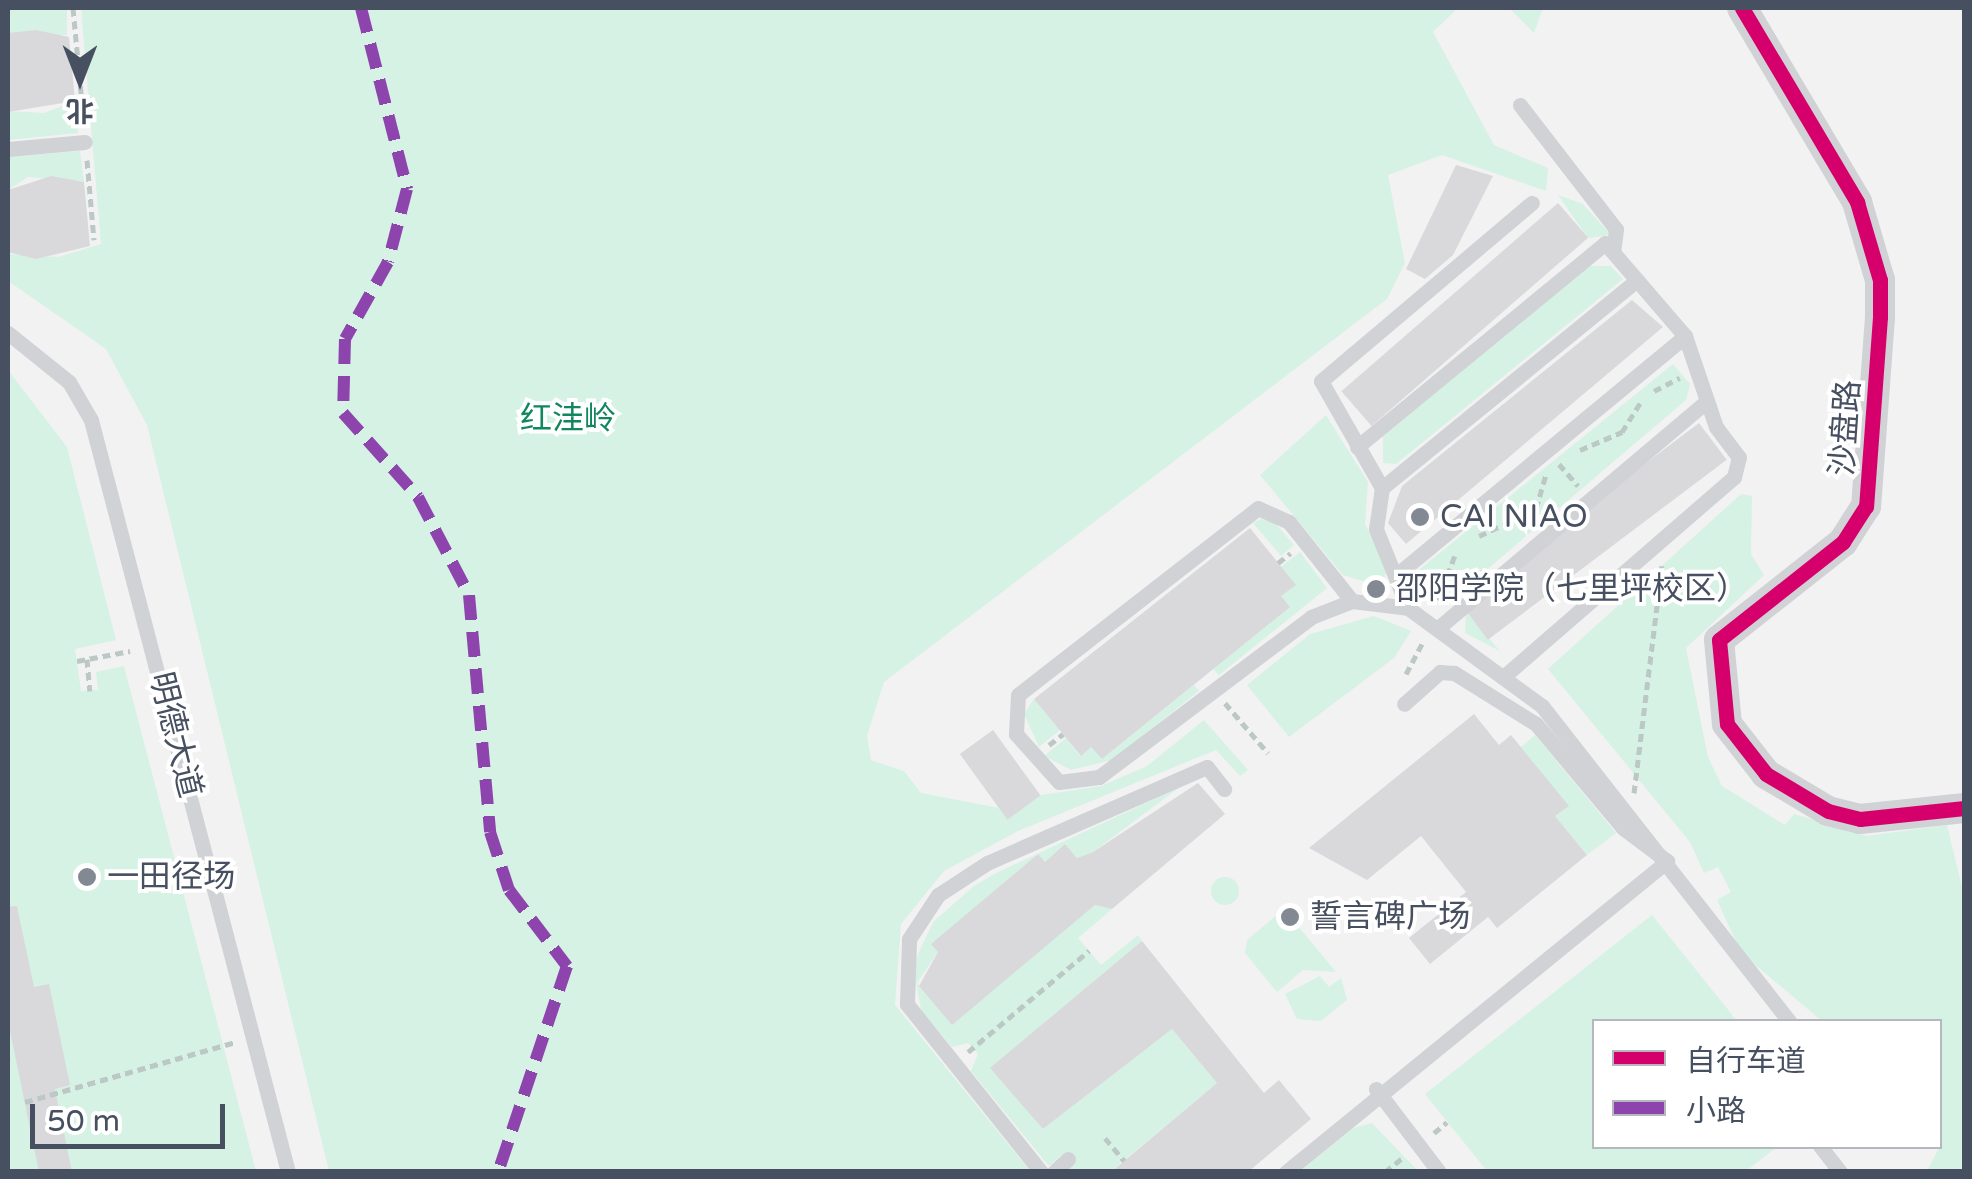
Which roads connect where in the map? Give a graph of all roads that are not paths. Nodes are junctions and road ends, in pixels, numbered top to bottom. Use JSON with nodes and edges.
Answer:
{"nodes":[{"id":1,"x":1742,"y":8,"type":"edge"},
{"id":2,"x":1520,"y":105,"type":"dead end"},
{"id":3,"x":85,"y":142,"type":"dead end"},
{"id":4,"x":8,"y":148,"type":"edge"},
{"id":5,"x":1532,"y":203,"type":"dead end"},
{"id":6,"x":1613,"y":252,"type":"junction"},
{"id":7,"x":1636,"y":280,"type":"junction"},
{"id":8,"x":8,"y":332,"type":"edge"},
{"id":9,"x":1686,"y":336,"type":"junction"},
{"id":10,"x":1707,"y":401,"type":"junction"},
{"id":11,"x":1357,"y":447,"type":"junction"},
{"id":12,"x":1382,"y":488,"type":"junction"},
{"id":13,"x":1400,"y":572,"type":"junction"},
{"id":14,"x":1352,"y":602,"type":"junction"},
{"id":15,"x":1408,"y":608,"type":"junction"},
{"id":16,"x":1431,"y":633,"type":"junction"},
{"id":17,"x":1502,"y":676,"type":"junction"},
{"id":18,"x":1404,"y":704,"type":"dead end"},
{"id":19,"x":1224,"y":789,"type":"dead end"},
{"id":20,"x":1964,"y":808,"type":"edge"},
{"id":21,"x":1667,"y":861,"type":"junction"},
{"id":22,"x":1788,"y":1019,"type":"edge"},
{"id":23,"x":1376,"y":1092,"type":"junction"},
{"id":24,"x":1822,"y":1149,"type":"edge"},
{"id":25,"x":1068,"y":1160,"type":"dead end"},
{"id":26,"x":288,"y":1172,"type":"edge"},
{"id":27,"x":1040,"y":1172,"type":"edge"},
{"id":28,"x":1054,"y":1172,"type":"edge"},
{"id":29,"x":1286,"y":1172,"type":"edge"},
{"id":30,"x":1439,"y":1172,"type":"edge"},
{"id":31,"x":1840,"y":1172,"type":"edge"}],
"edges":[{"from":1,"to":20,"type":"street","name":"沙盘路"},
{"from":2,"to":6,"type":"lane"},
{"from":3,"to":4,"type":"lane"},
{"from":5,"to":11,"type":"lane"},
{"from":6,"to":7,"type":"lane"},
{"from":6,"to":11,"type":"lane"},
{"from":7,"to":9,"type":"lane"},
{"from":7,"to":12,"type":"lane"},
{"from":8,"to":26,"type":"lane","name":"明德大道"},
{"from":9,"to":10,"type":"lane"},
{"from":9,"to":13,"type":"lane"},
{"from":10,"to":16,"type":"lane"},
{"from":10,"to":17,"type":"lane"},
{"from":11,"to":12,"type":"lane"},
{"from":12,"to":13,"type":"lane"},
{"from":13,"to":15,"type":"lane"},
{"from":14,"to":14,"type":"lane"},
{"from":14,"to":15,"type":"lane"},
{"from":15,"to":16,"type":"lane"},
{"from":16,"to":17,"type":"lane"},
{"from":17,"to":21,"type":"lane"},
{"from":18,"to":21,"type":"lane"},
{"from":19,"to":27,"type":"lane"},
{"from":21,"to":22,"type":"lane"},
{"from":21,"to":23,"type":"lane"},
{"from":23,"to":29,"type":"lane"},
{"from":23,"to":30,"type":"lane"},
{"from":24,"to":31,"type":"lane"},
{"from":25,"to":28,"type":"lane"}]}
